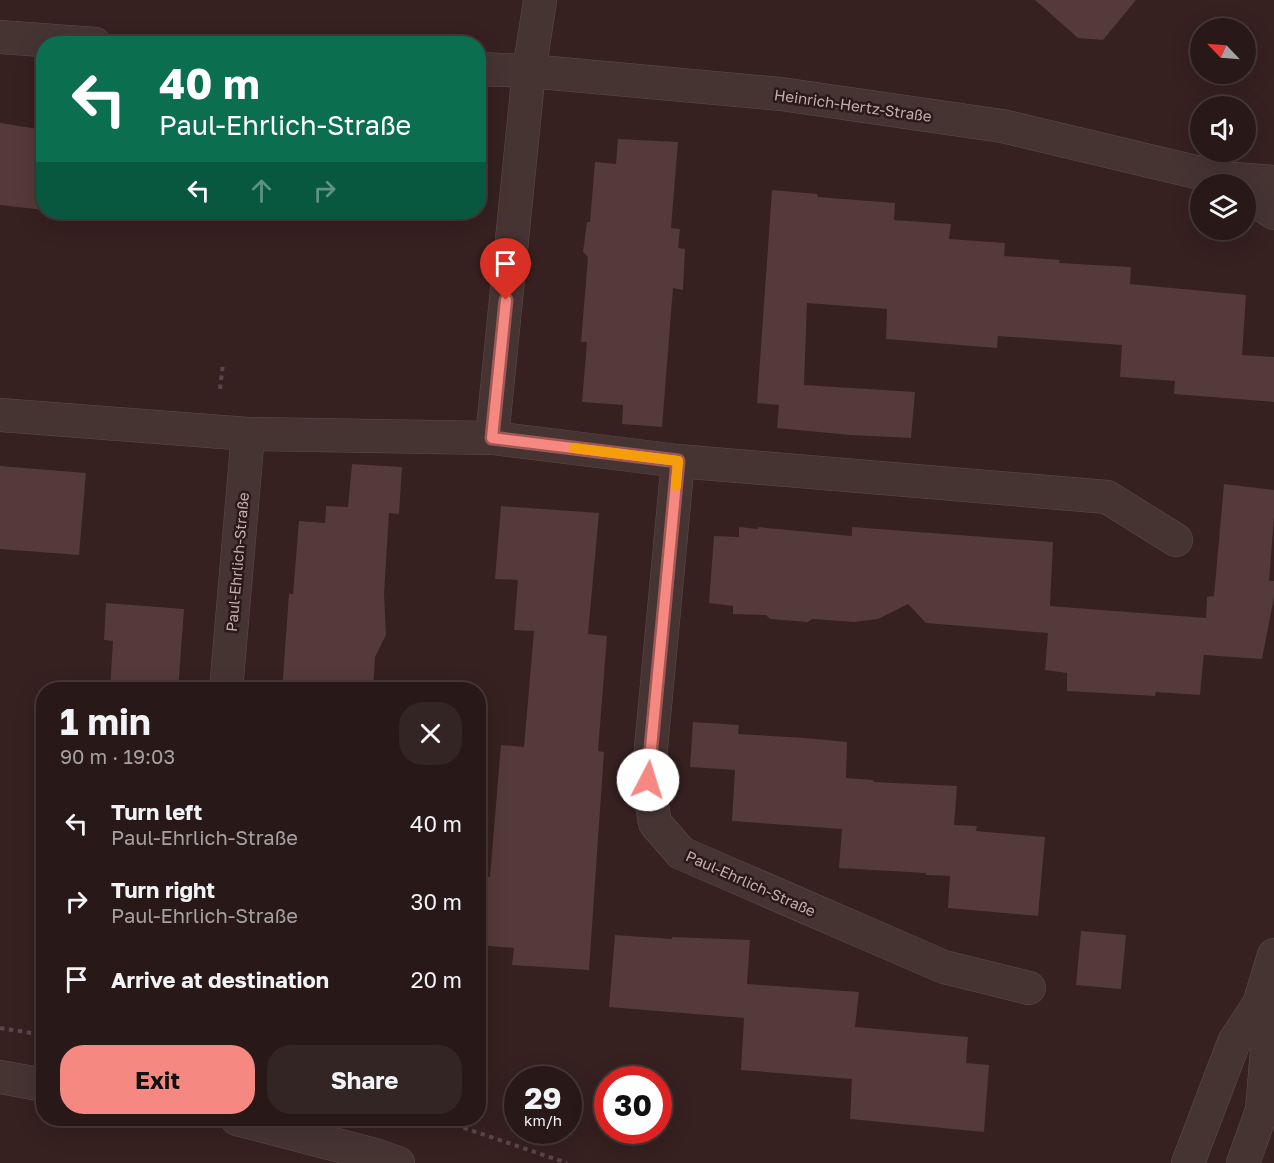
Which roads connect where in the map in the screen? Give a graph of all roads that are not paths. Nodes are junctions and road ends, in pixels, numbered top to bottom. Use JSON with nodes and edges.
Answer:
{"nodes":[{"id":1,"x":540,"y":1,"type":"edge"},
{"id":2,"x":0,"y":38,"type":"edge"},
{"id":3,"x":36,"y":40,"type":"edge"},
{"id":4,"x":486,"y":69,"type":"edge"},
{"id":5,"x":529,"y":71,"type":"junction"},
{"id":6,"x":1190,"y":175,"type":"edge"},
{"id":7,"x":1274,"y":182,"type":"edge"},
{"id":8,"x":1256,"y":184,"type":"edge"},
{"id":9,"x":1256,"y":201,"type":"edge"},
{"id":10,"x":1274,"y":213,"type":"edge"},
{"id":11,"x":0,"y":415,"type":"edge"},
{"id":12,"x":248,"y":434,"type":"junction"},
{"id":13,"x":492,"y":438,"type":"junction"},
{"id":14,"x":678,"y":461,"type":"junction"},
{"id":15,"x":1176,"y":540,"type":"dead end"},
{"id":16,"x":227,"y":682,"type":"edge"},
{"id":17,"x":1274,"y":954,"type":"edge"},
{"id":18,"x":1029,"y":988,"type":"dead end"},
{"id":19,"x":1259,"y":1004,"type":"junction"},
{"id":20,"x":264,"y":1126,"type":"edge"},
{"id":21,"x":398,"y":1163,"type":"edge"},
{"id":22,"x":1188,"y":1163,"type":"edge"},
{"id":23,"x":1243,"y":1163,"type":"edge"}],
"edges":[{"from":1,"to":5,"type":"street"},
{"from":2,"to":3,"type":"street"},
{"from":4,"to":5,"type":"street","name":"Heinrich-Hertz-Straße"},
{"from":5,"to":6,"type":"street","name":"Heinrich-Hertz-Straße"},
{"from":5,"to":13,"type":"street"},
{"from":7,"to":8,"type":"street","name":"Heinrich-Hertz-Straße"},
{"from":9,"to":10,"type":"street","name":"Heinrich-Hertz-Straße"},
{"from":11,"to":12,"type":"street"},
{"from":12,"to":13,"type":"street"},
{"from":12,"to":16,"type":"street","name":"Paul-Ehrlich-Straße"},
{"from":13,"to":14,"type":"street"},
{"from":14,"to":15,"type":"street"},
{"from":14,"to":18,"type":"street","name":"Paul-Ehrlich-Straße"},
{"from":17,"to":19,"type":"street"},
{"from":19,"to":22,"type":"street"},
{"from":19,"to":23,"type":"street"},
{"from":20,"to":21,"type":"street"}]}
